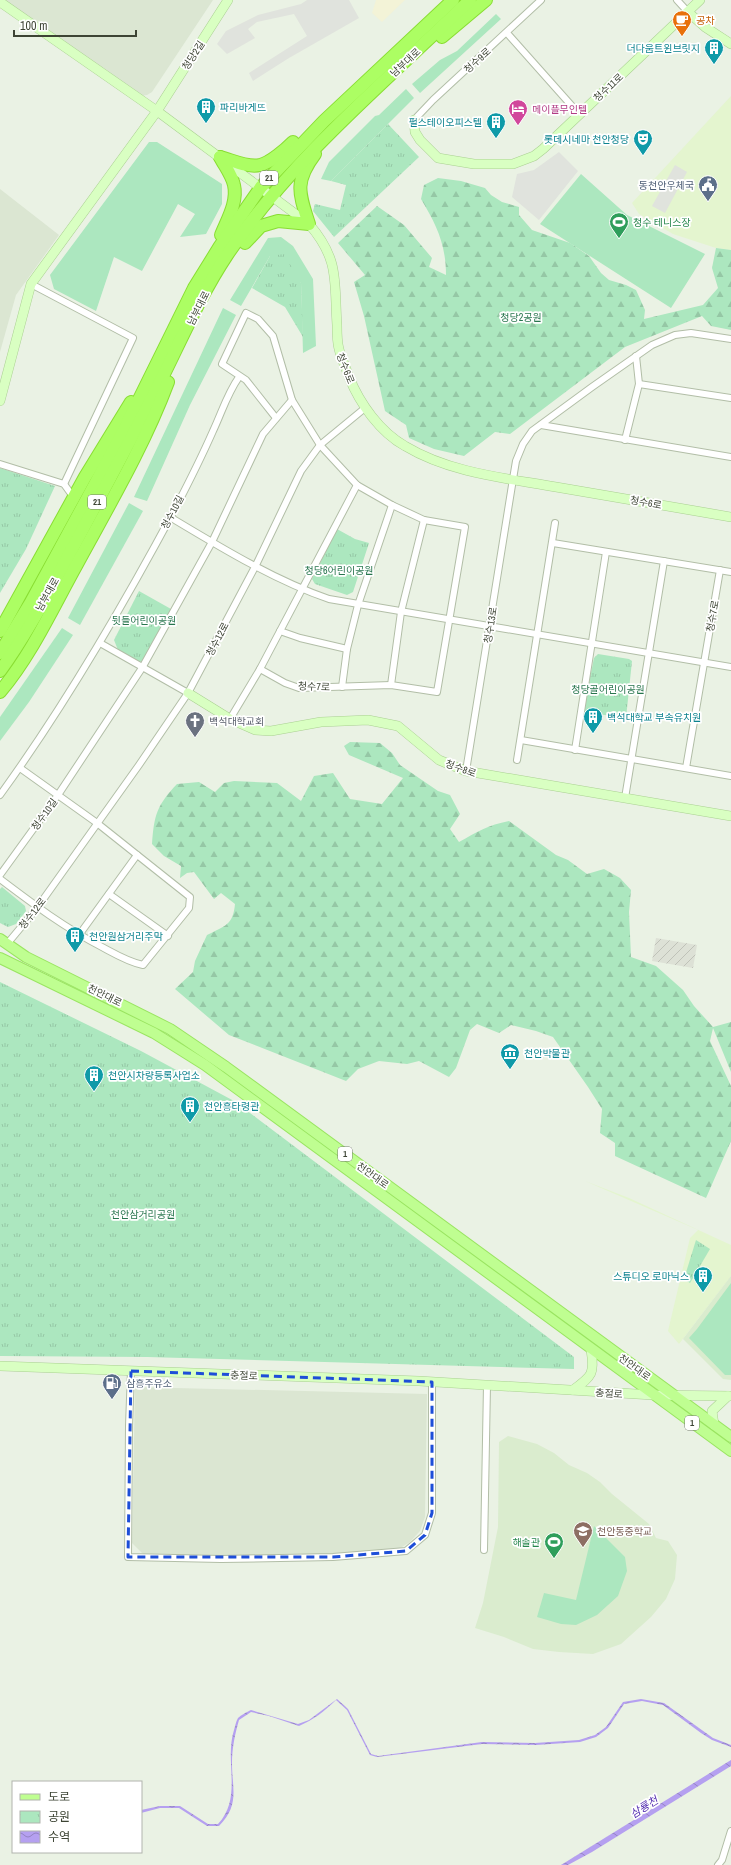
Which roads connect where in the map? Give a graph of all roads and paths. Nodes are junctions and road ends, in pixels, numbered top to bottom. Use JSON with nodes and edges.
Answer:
{"nodes":[{"id":1,"x":228,"y":0,"type":"edge"},
{"id":2,"x":442,"y":0,"type":"edge"},
{"id":3,"x":453,"y":0,"type":"edge"},
{"id":4,"x":470,"y":0,"type":"edge"},
{"id":5,"x":486,"y":0,"type":"edge"},
{"id":6,"x":541,"y":0,"type":"edge"},
{"id":7,"x":677,"y":0,"type":"edge"},
{"id":8,"x":700,"y":0,"type":"edge"},
{"id":9,"x":0,"y":2,"type":"edge"},
{"id":10,"x":688,"y":12,"type":"junction"},
{"id":11,"x":507,"y":33,"type":"junction"},
{"id":12,"x":731,"y":44,"type":"edge"},
{"id":13,"x":405,"y":54,"type":"junction"},
{"id":14,"x":157,"y":111,"type":"junction"},
{"id":15,"x":579,"y":114,"type":"junction"},
{"id":16,"x":414,"y":120,"type":"joint"},
{"id":17,"x":324,"y":121,"type":"junction"},
{"id":18,"x":336,"y":127,"type":"junction"},
{"id":19,"x":220,"y":157,"type":"junction"},
{"id":20,"x":260,"y":187,"type":"junction"},
{"id":21,"x":272,"y":195,"type":"junction"},
{"id":22,"x":309,"y":224,"type":"junction"},
{"id":23,"x":211,"y":270,"type":"junction"},
{"id":24,"x":31,"y":284,"type":"junction"},
{"id":25,"x":187,"y":328,"type":"junction"},
{"id":26,"x":171,"y":334,"type":"junction"},
{"id":27,"x":731,"y":338,"type":"edge"},
{"id":28,"x":636,"y":356,"type":"junction"},
{"id":29,"x":239,"y":377,"type":"junction"},
{"id":30,"x":639,"y":384,"type":"junction"},
{"id":31,"x":731,"y":398,"type":"edge"},
{"id":32,"x":292,"y":400,"type":"junction"},
{"id":33,"x":0,"y":401,"type":"edge"},
{"id":34,"x":366,"y":408,"type":"junction"},
{"id":35,"x":276,"y":418,"type":"junction"},
{"id":36,"x":542,"y":425,"type":"junction"},
{"id":37,"x":625,"y":440,"type":"junction"},
{"id":38,"x":320,"y":445,"type":"junction"},
{"id":39,"x":731,"y":458,"type":"edge"},
{"id":40,"x":0,"y":464,"type":"edge"},
{"id":41,"x":513,"y":479,"type":"junction"},
{"id":42,"x":64,"y":484,"type":"junction"},
{"id":43,"x":357,"y":485,"type":"junction"},
{"id":44,"x":74,"y":498,"type":"junction"},
{"id":45,"x":392,"y":505,"type":"junction"},
{"id":46,"x":170,"y":517,"type":"junction"},
{"id":47,"x":731,"y":517,"type":"edge"},
{"id":48,"x":424,"y":520,"type":"junction"},
{"id":49,"x":555,"y":523,"type":"dead end"},
{"id":50,"x":212,"y":542,"type":"junction"},
{"id":51,"x":553,"y":543,"type":"junction"},
{"id":52,"x":606,"y":552,"type":"junction"},
{"id":53,"x":664,"y":561,"type":"junction"},
{"id":54,"x":256,"y":565,"type":"junction"},
{"id":55,"x":720,"y":570,"type":"junction"},
{"id":56,"x":731,"y":572,"type":"edge"},
{"id":57,"x":303,"y":589,"type":"junction"},
{"id":58,"x":358,"y":605,"type":"junction"},
{"id":59,"x":401,"y":612,"type":"junction"},
{"id":60,"x":449,"y":620,"type":"junction"},
{"id":61,"x":490,"y":625,"type":"junction"},
{"id":62,"x":0,"y":631,"type":"edge"},
{"id":63,"x":280,"y":631,"type":"junction"},
{"id":64,"x":537,"y":634,"type":"junction"},
{"id":65,"x":100,"y":643,"type":"junction"},
{"id":66,"x":592,"y":643,"type":"junction"},
{"id":67,"x":347,"y":649,"type":"junction"},
{"id":68,"x":0,"y":653,"type":"edge"},
{"id":69,"x":648,"y":653,"type":"junction"},
{"id":70,"x":704,"y":662,"type":"junction"},
{"id":71,"x":731,"y":667,"type":"edge"},
{"id":72,"x":142,"y":668,"type":"junction"},
{"id":73,"x":260,"y":669,"type":"junction"},
{"id":74,"x":0,"y":671,"type":"edge"},
{"id":75,"x":391,"y":685,"type":"junction"},
{"id":76,"x":342,"y":687,"type":"junction"},
{"id":77,"x":0,"y":692,"type":"edge"},
{"id":78,"x":188,"y":693,"type":"junction"},
{"id":79,"x":230,"y":719,"type":"junction"},
{"id":80,"x":521,"y":740,"type":"junction"},
{"id":81,"x":575,"y":750,"type":"junction"},
{"id":82,"x":632,"y":759,"type":"junction"},
{"id":83,"x":517,"y":760,"type":"dead end"},
{"id":84,"x":20,"y":768,"type":"junction"},
{"id":85,"x":686,"y":768,"type":"junction"},
{"id":86,"x":466,"y":772,"type":"junction"},
{"id":87,"x":731,"y":776,"type":"edge"},
{"id":88,"x":58,"y":795,"type":"junction"},
{"id":89,"x":0,"y":796,"type":"edge"},
{"id":90,"x":625,"y":798,"type":"junction"},
{"id":91,"x":731,"y":816,"type":"edge"},
{"id":92,"x":98,"y":823,"type":"junction"},
{"id":93,"x":137,"y":855,"type":"junction"},
{"id":94,"x":0,"y":875,"type":"edge"},
{"id":95,"x":0,"y":879,"type":"edge"},
{"id":96,"x":109,"y":894,"type":"junction"},
{"id":97,"x":37,"y":908,"type":"junction"},
{"id":98,"x":79,"y":935,"type":"junction"},
{"id":99,"x":168,"y":936,"type":"junction"},
{"id":100,"x":4,"y":941,"type":"edge"},
{"id":101,"x":0,"y":958,"type":"edge"},
{"id":102,"x":591,"y":1350,"type":"junction"},
{"id":103,"x":0,"y":1366,"type":"edge"},
{"id":104,"x":131,"y":1371,"type":"junction"},
{"id":105,"x":432,"y":1382,"type":"junction"},
{"id":106,"x":487,"y":1385,"type":"junction"},
{"id":107,"x":572,"y":1390,"type":"junction"},
{"id":108,"x":653,"y":1395,"type":"junction"},
{"id":109,"x":673,"y":1395,"type":"junction"},
{"id":110,"x":729,"y":1396,"type":"edge"},
{"id":111,"x":714,"y":1425,"type":"junction"},
{"id":112,"x":731,"y":1437,"type":"edge"},
{"id":113,"x":731,"y":1452,"type":"edge"},
{"id":114,"x":484,"y":1550,"type":"dead end"},
{"id":115,"x":731,"y":1831,"type":"edge"},
{"id":116,"x":718,"y":1865,"type":"edge"}],
"edges":[{"from":1,"to":14,"type":"street","name":"청당2길"},
{"from":2,"to":13,"type":"highway"},
{"from":3,"to":13,"type":"highway","name":"남부대로","number":"21"},
{"from":4,"to":13,"type":"highway","name":"남부대로","number":"21"},
{"from":5,"to":13,"type":"highway"},
{"from":6,"to":11,"type":"street","name":"청수9로"},
{"from":7,"to":10,"type":"street"},
{"from":8,"to":10,"type":"street","name":"청수11로"},
{"from":9,"to":14,"type":"street"},
{"from":10,"to":12,"type":"street"},
{"from":10,"to":15,"type":"street","name":"청수11로"},
{"from":11,"to":15,"type":"street"},
{"from":11,"to":16,"type":"street","name":"청수9로"},
{"from":13,"to":17,"type":"highway","name":"남부대로","number":"21"},
{"from":13,"to":18,"type":"highway","name":"남부대로","number":"21"},
{"from":14,"to":19,"type":"street"},
{"from":14,"to":24,"type":"street","name":"청당2길"},
{"from":15,"to":16,"type":"street","name":"청수11로"},
{"from":17,"to":19,"type":"highway"},
{"from":17,"to":20,"type":"highway","name":"남부대로","number":"21"},
{"from":18,"to":21,"type":"highway","name":"남부대로","number":"21"},
{"from":18,"to":22,"type":"highway"},
{"from":19,"to":20,"type":"street"},
{"from":19,"to":23,"type":"highway"},
{"from":20,"to":21,"type":"street","name":"청수6로"},
{"from":20,"to":23,"type":"highway","name":"남부대로","number":"21"},
{"from":21,"to":22,"type":"street","name":"청수6로"},
{"from":21,"to":23,"type":"highway","name":"남부대로","number":"21"},
{"from":22,"to":23,"type":"highway"},
{"from":22,"to":34,"type":"street","name":"청수6로"},
{"from":23,"to":25,"type":"highway","name":"남부대로","number":"21"},
{"from":23,"to":26,"type":"highway","name":"남부대로","number":"21"},
{"from":24,"to":33,"type":"street"},
{"from":24,"to":42,"type":"street"},
{"from":25,"to":74,"type":"highway","name":"남부대로","number":"21"},
{"from":25,"to":77,"type":"highway"},
{"from":26,"to":44,"type":"highway"},
{"from":26,"to":68,"type":"highway","name":"남부대로","number":"21"},
{"from":27,"to":28,"type":"street"},
{"from":28,"to":30,"type":"street"},
{"from":28,"to":36,"type":"street"},
{"from":29,"to":32,"type":"street"},
{"from":29,"to":35,"type":"street"},
{"from":29,"to":46,"type":"street","name":"청수10길"},
{"from":30,"to":31,"type":"street"},
{"from":30,"to":37,"type":"street"},
{"from":32,"to":35,"type":"street","name":"청수10길"},
{"from":32,"to":38,"type":"street"},
{"from":34,"to":38,"type":"street","name":"청수12로"},
{"from":34,"to":41,"type":"street","name":"청수6로"},
{"from":35,"to":50,"type":"street","name":"청수10길"},
{"from":36,"to":37,"type":"street"},
{"from":36,"to":41,"type":"street"},
{"from":37,"to":39,"type":"street"},
{"from":38,"to":43,"type":"street"},
{"from":38,"to":54,"type":"street","name":"청수12로"},
{"from":40,"to":42,"type":"street"},
{"from":41,"to":47,"type":"street","name":"청수6로"},
{"from":41,"to":61,"type":"street","name":"청수13로"},
{"from":42,"to":44,"type":"street"},
{"from":43,"to":45,"type":"street"},
{"from":43,"to":57,"type":"street"},
{"from":44,"to":62,"type":"highway"},
{"from":45,"to":48,"type":"street"},
{"from":45,"to":58,"type":"street"},
{"from":46,"to":50,"type":"street"},
{"from":46,"to":65,"type":"street","name":"청수10길"},
{"from":48,"to":59,"type":"street"},
{"from":48,"to":60,"type":"street"},
{"from":49,"to":51,"type":"street"},
{"from":50,"to":54,"type":"street"},
{"from":50,"to":72,"type":"street","name":"청수10길"},
{"from":51,"to":52,"type":"street"},
{"from":51,"to":64,"type":"street"},
{"from":52,"to":53,"type":"street"},
{"from":52,"to":66,"type":"street"},
{"from":53,"to":55,"type":"street"},
{"from":53,"to":69,"type":"street"},
{"from":54,"to":57,"type":"street"},
{"from":54,"to":78,"type":"street","name":"청수12로"},
{"from":55,"to":56,"type":"street"},
{"from":55,"to":70,"type":"street","name":"청수7로"},
{"from":57,"to":58,"type":"street"},
{"from":57,"to":63,"type":"street"},
{"from":58,"to":59,"type":"street"},
{"from":58,"to":67,"type":"street"},
{"from":59,"to":60,"type":"street"},
{"from":59,"to":75,"type":"street"},
{"from":60,"to":61,"type":"street"},
{"from":60,"to":75,"type":"street","name":"청수7로"},
{"from":61,"to":64,"type":"street"},
{"from":61,"to":86,"type":"street","name":"청수13로"},
{"from":63,"to":67,"type":"street"},
{"from":63,"to":73,"type":"street"},
{"from":64,"to":66,"type":"street"},
{"from":64,"to":80,"type":"street"},
{"from":65,"to":72,"type":"street"},
{"from":65,"to":84,"type":"street","name":"청수10길"},
{"from":66,"to":69,"type":"street"},
{"from":66,"to":81,"type":"street"},
{"from":67,"to":76,"type":"street"},
{"from":69,"to":70,"type":"street"},
{"from":69,"to":82,"type":"street"},
{"from":70,"to":71,"type":"street"},
{"from":70,"to":85,"type":"street","name":"청수7로"},
{"from":72,"to":78,"type":"street"},
{"from":72,"to":88,"type":"street","name":"청수10길"},
{"from":73,"to":76,"type":"street","name":"청수7로"},
{"from":73,"to":79,"type":"street"},
{"from":75,"to":76,"type":"street","name":"청수7로"},
{"from":78,"to":79,"type":"street","name":"청수8로"},
{"from":78,"to":92,"type":"street","name":"청수12로"},
{"from":79,"to":86,"type":"street","name":"청수8로"},
{"from":80,"to":81,"type":"street"},
{"from":80,"to":83,"type":"street"},
{"from":81,"to":82,"type":"street"},
{"from":82,"to":85,"type":"street"},
{"from":82,"to":90,"type":"street"},
{"from":84,"to":88,"type":"street"},
{"from":84,"to":89,"type":"street","name":"청수10길"},
{"from":85,"to":87,"type":"street"},
{"from":86,"to":90,"type":"street","name":"청수8로"},
{"from":88,"to":92,"type":"street"},
{"from":88,"to":94,"type":"street","name":"청수10길"},
{"from":90,"to":91,"type":"street","name":"청수8로"},
{"from":92,"to":93,"type":"street"},
{"from":92,"to":97,"type":"street","name":"청수12로"},
{"from":93,"to":96,"type":"street"},
{"from":93,"to":99,"type":"street"},
{"from":95,"to":97,"type":"street"},
{"from":96,"to":98,"type":"street"},
{"from":96,"to":99,"type":"street"},
{"from":97,"to":98,"type":"street"},
{"from":97,"to":100,"type":"street","name":"청수12로"},
{"from":98,"to":99,"type":"street"},
{"from":100,"to":109,"type":"main road","name":"천안대로","number":"1"},
{"from":101,"to":102,"type":"main road","name":"천안대로","number":"1"},
{"from":102,"to":107,"type":"street"},
{"from":102,"to":108,"type":"main road","name":"천안대로","number":"1"},
{"from":103,"to":104,"type":"street","name":"충절로"},
{"from":104,"to":105,"type":"street","name":"충절로"},
{"from":104,"to":105,"type":"street"},
{"from":105,"to":106,"type":"street","name":"충절로"},
{"from":106,"to":107,"type":"street","name":"충절로"},
{"from":106,"to":114,"type":"street"},
{"from":107,"to":108,"type":"street","name":"충절로"},
{"from":108,"to":109,"type":"street","name":"충절로"},
{"from":108,"to":113,"type":"main road","name":"천안대로","number":"1"},
{"from":109,"to":110,"type":"street","name":"충절로"},
{"from":109,"to":111,"type":"main road","name":"천안대로","number":"1"},
{"from":110,"to":111,"type":"street"},
{"from":111,"to":112,"type":"main road","name":"천안대로","number":"1"},
{"from":115,"to":116,"type":"street"}]}
